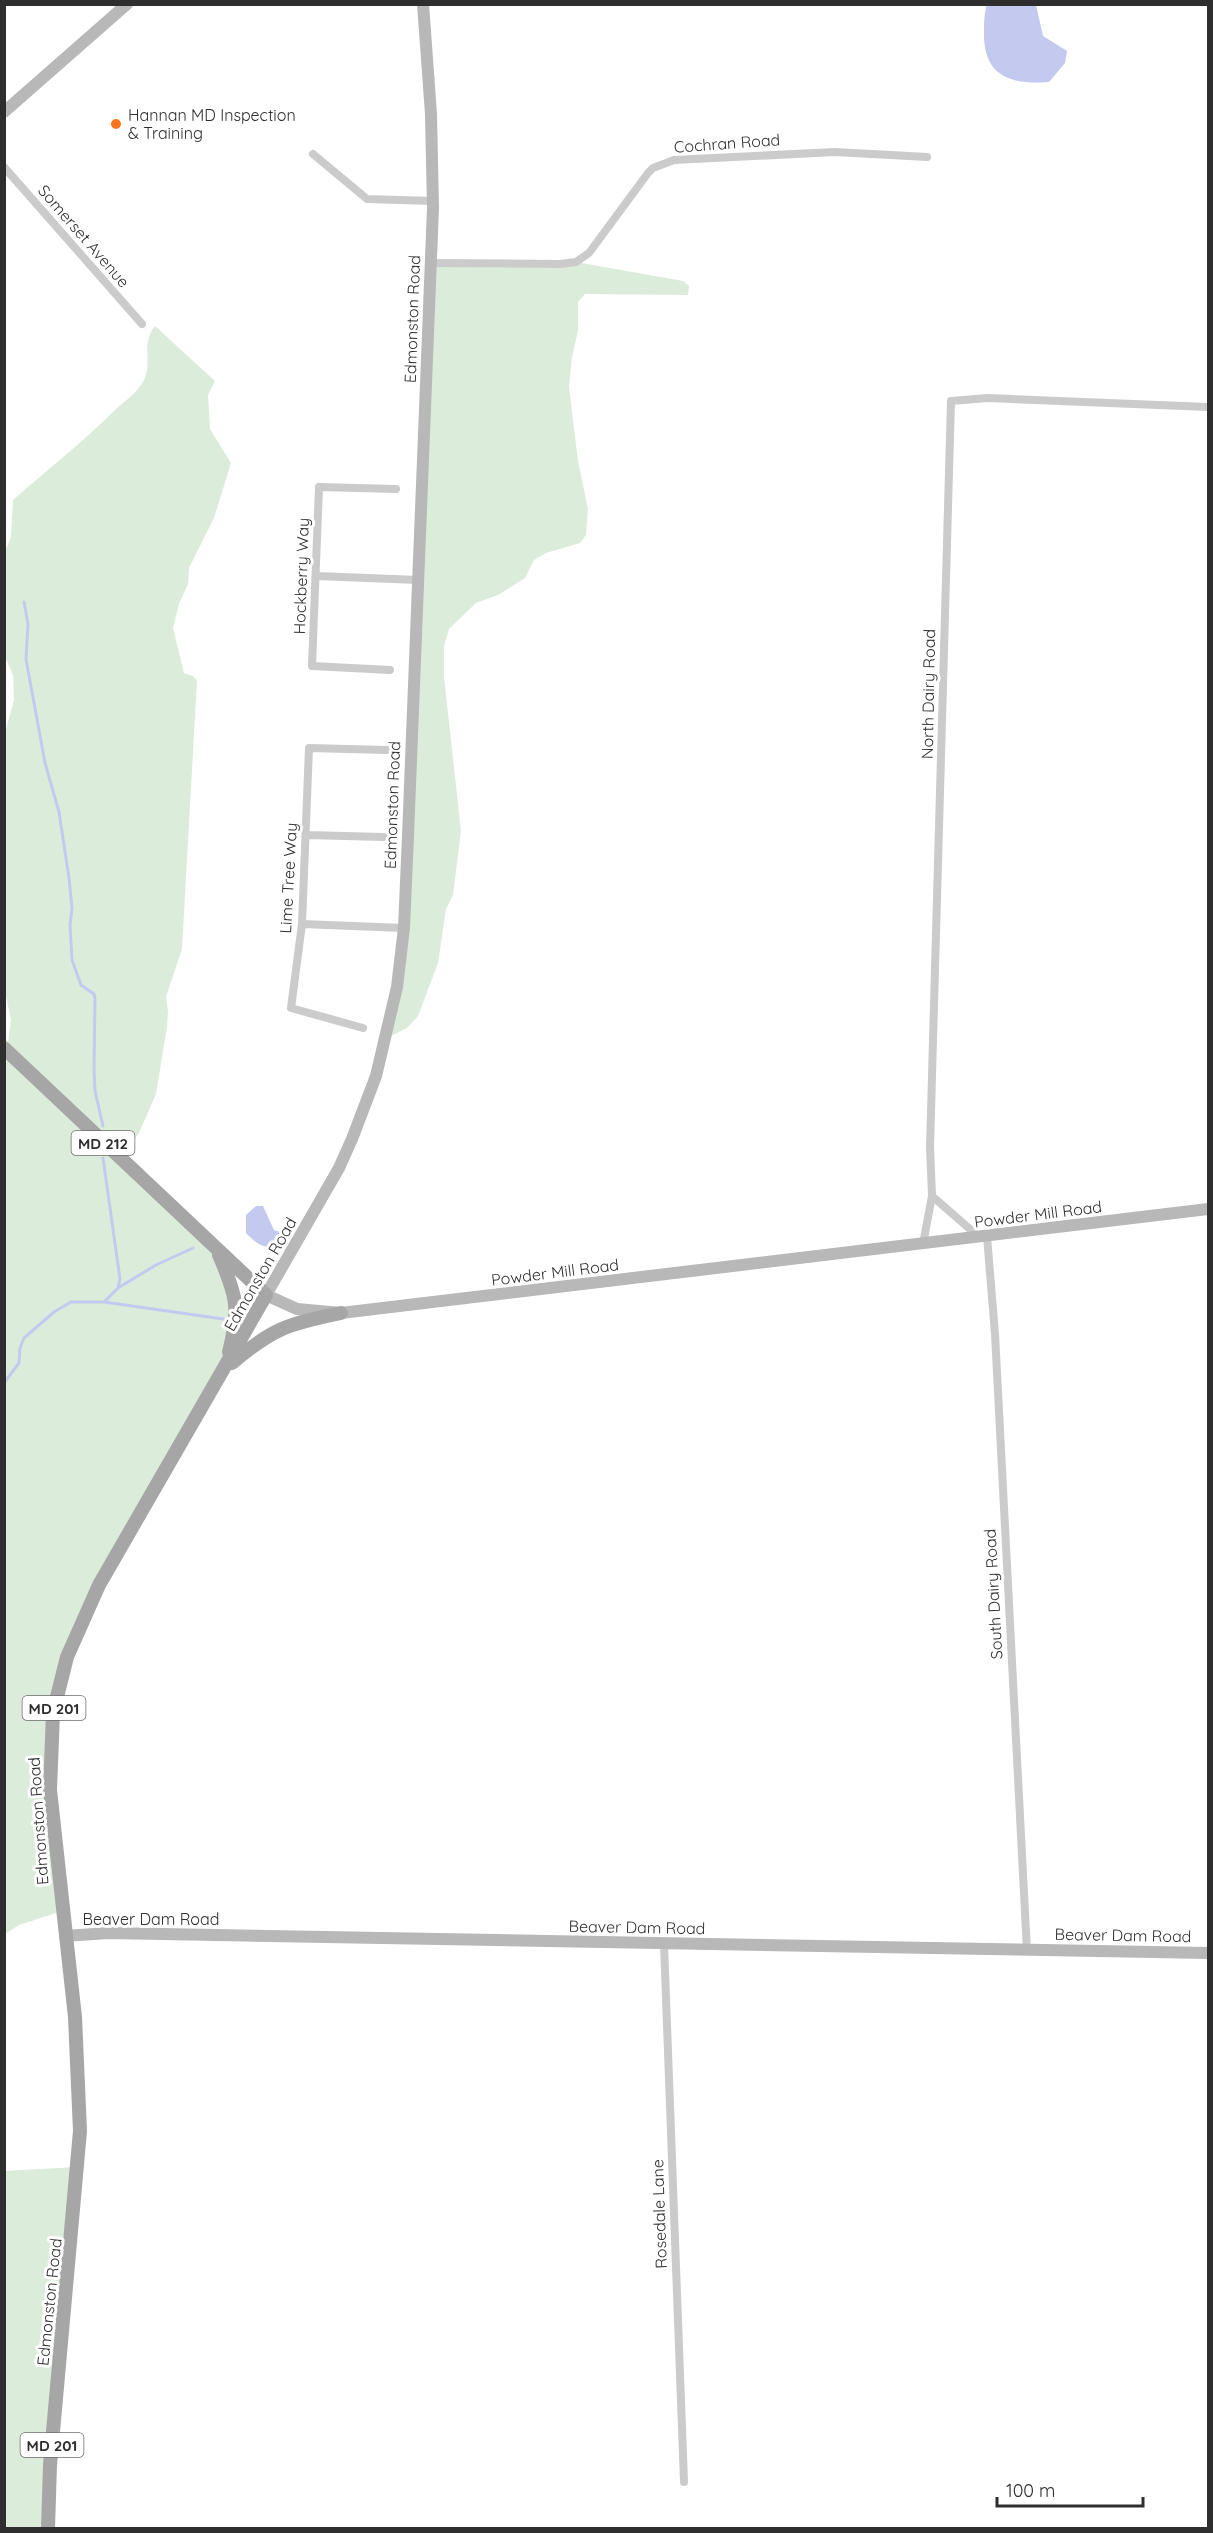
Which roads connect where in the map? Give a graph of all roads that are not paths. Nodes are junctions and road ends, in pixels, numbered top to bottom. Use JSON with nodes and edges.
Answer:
{"nodes":[{"id":1,"x":127,"y":4,"type":"edge"},
{"id":2,"x":423,"y":4,"type":"edge"},
{"id":3,"x":4,"y":112,"type":"edge"},
{"id":4,"x":313,"y":154,"type":"dead end"},
{"id":5,"x":927,"y":157,"type":"dead end"},
{"id":6,"x":4,"y":167,"type":"edge"},
{"id":7,"x":432,"y":201,"type":"junction"},
{"id":8,"x":431,"y":263,"type":"junction"},
{"id":9,"x":142,"y":324,"type":"dead end"},
{"id":10,"x":1209,"y":407,"type":"edge"},
{"id":11,"x":396,"y":489,"type":"dead end"},
{"id":12,"x":316,"y":576,"type":"junction"},
{"id":13,"x":418,"y":580,"type":"junction"},
{"id":14,"x":390,"y":670,"type":"dead end"},
{"id":15,"x":387,"y":750,"type":"dead end"},
{"id":16,"x":306,"y":835,"type":"junction"},
{"id":17,"x":384,"y":837,"type":"dead end"},
{"id":18,"x":302,"y":924,"type":"junction"},
{"id":19,"x":404,"y":928,"type":"junction"},
{"id":20,"x":363,"y":1028,"type":"dead end"},
{"id":21,"x":4,"y":1048,"type":"edge"},
{"id":22,"x":932,"y":1196,"type":"junction"},
{"id":23,"x":1209,"y":1209,"type":"edge"},
{"id":24,"x":983,"y":1237,"type":"junction"},
{"id":25,"x":923,"y":1244,"type":"junction"},
{"id":26,"x":217,"y":1250,"type":"junction"},
{"id":27,"x":266,"y":1295,"type":"junction"},
{"id":28,"x":340,"y":1313,"type":"junction"},
{"id":29,"x":225,"y":1368,"type":"junction"},
{"id":30,"x":65,"y":1936,"type":"junction"},
{"id":31,"x":663,"y":1944,"type":"junction"},
{"id":32,"x":1027,"y":1951,"type":"junction"},
{"id":33,"x":1209,"y":1953,"type":"edge"},
{"id":34,"x":684,"y":2482,"type":"dead end"},
{"id":35,"x":48,"y":2529,"type":"edge"}],
"edges":[{"from":1,"to":3,"type":"main road"},
{"from":2,"to":7,"type":"main road","name":"Edmonston Road"},
{"from":4,"to":7,"type":"street"},
{"from":5,"to":8,"type":"street","name":"Cochran Road"},
{"from":6,"to":9,"type":"street","name":"Somerset Avenue"},
{"from":7,"to":8,"type":"main road","name":"Edmonston Road"},
{"from":8,"to":13,"type":"main road","name":"Edmonston Road"},
{"from":10,"to":22,"type":"street","name":"North Dairy Road"},
{"from":11,"to":12,"type":"street","name":"Hockberry Way"},
{"from":12,"to":13,"type":"street"},
{"from":12,"to":14,"type":"street","name":"Hockberry Way"},
{"from":13,"to":19,"type":"main road","name":"Edmonston Road"},
{"from":15,"to":16,"type":"street","name":"Lime Tree Way"},
{"from":16,"to":17,"type":"street"},
{"from":16,"to":18,"type":"street","name":"Lime Tree Way"},
{"from":18,"to":19,"type":"street"},
{"from":18,"to":20,"type":"street","name":"Lime Tree Way"},
{"from":19,"to":27,"type":"main road","name":"Edmonston Road"},
{"from":21,"to":26,"type":"main road","name":"Powder Mill Road","number":"MD 212"},
{"from":22,"to":24,"type":"street"},
{"from":22,"to":25,"type":"street","name":"North Dairy Road"},
{"from":23,"to":24,"type":"main road","name":"Powder Mill Road"},
{"from":24,"to":25,"type":"main road","name":"Powder Mill Road"},
{"from":24,"to":32,"type":"street","name":"South Dairy Road"},
{"from":25,"to":28,"type":"main road","name":"Powder Mill Road"},
{"from":26,"to":27,"type":"main road","name":"Powder Mill Road","number":"MD 212"},
{"from":26,"to":29,"type":"main road"},
{"from":27,"to":28,"type":"main road","name":"Powder Mill Road"},
{"from":27,"to":29,"type":"main road","name":"Edmonston Road","number":"MD 201"},
{"from":28,"to":29,"type":"main road"},
{"from":29,"to":30,"type":"main road","name":"Edmonston Road","number":"MD 201"},
{"from":30,"to":31,"type":"main road","name":"Beaver Dam Road"},
{"from":30,"to":35,"type":"main road","name":"Edmonston Road","number":"MD 201"},
{"from":31,"to":32,"type":"main road","name":"Beaver Dam Road"},
{"from":31,"to":34,"type":"street","name":"Rosedale Lane"},
{"from":32,"to":33,"type":"main road","name":"Beaver Dam Road"}]}
